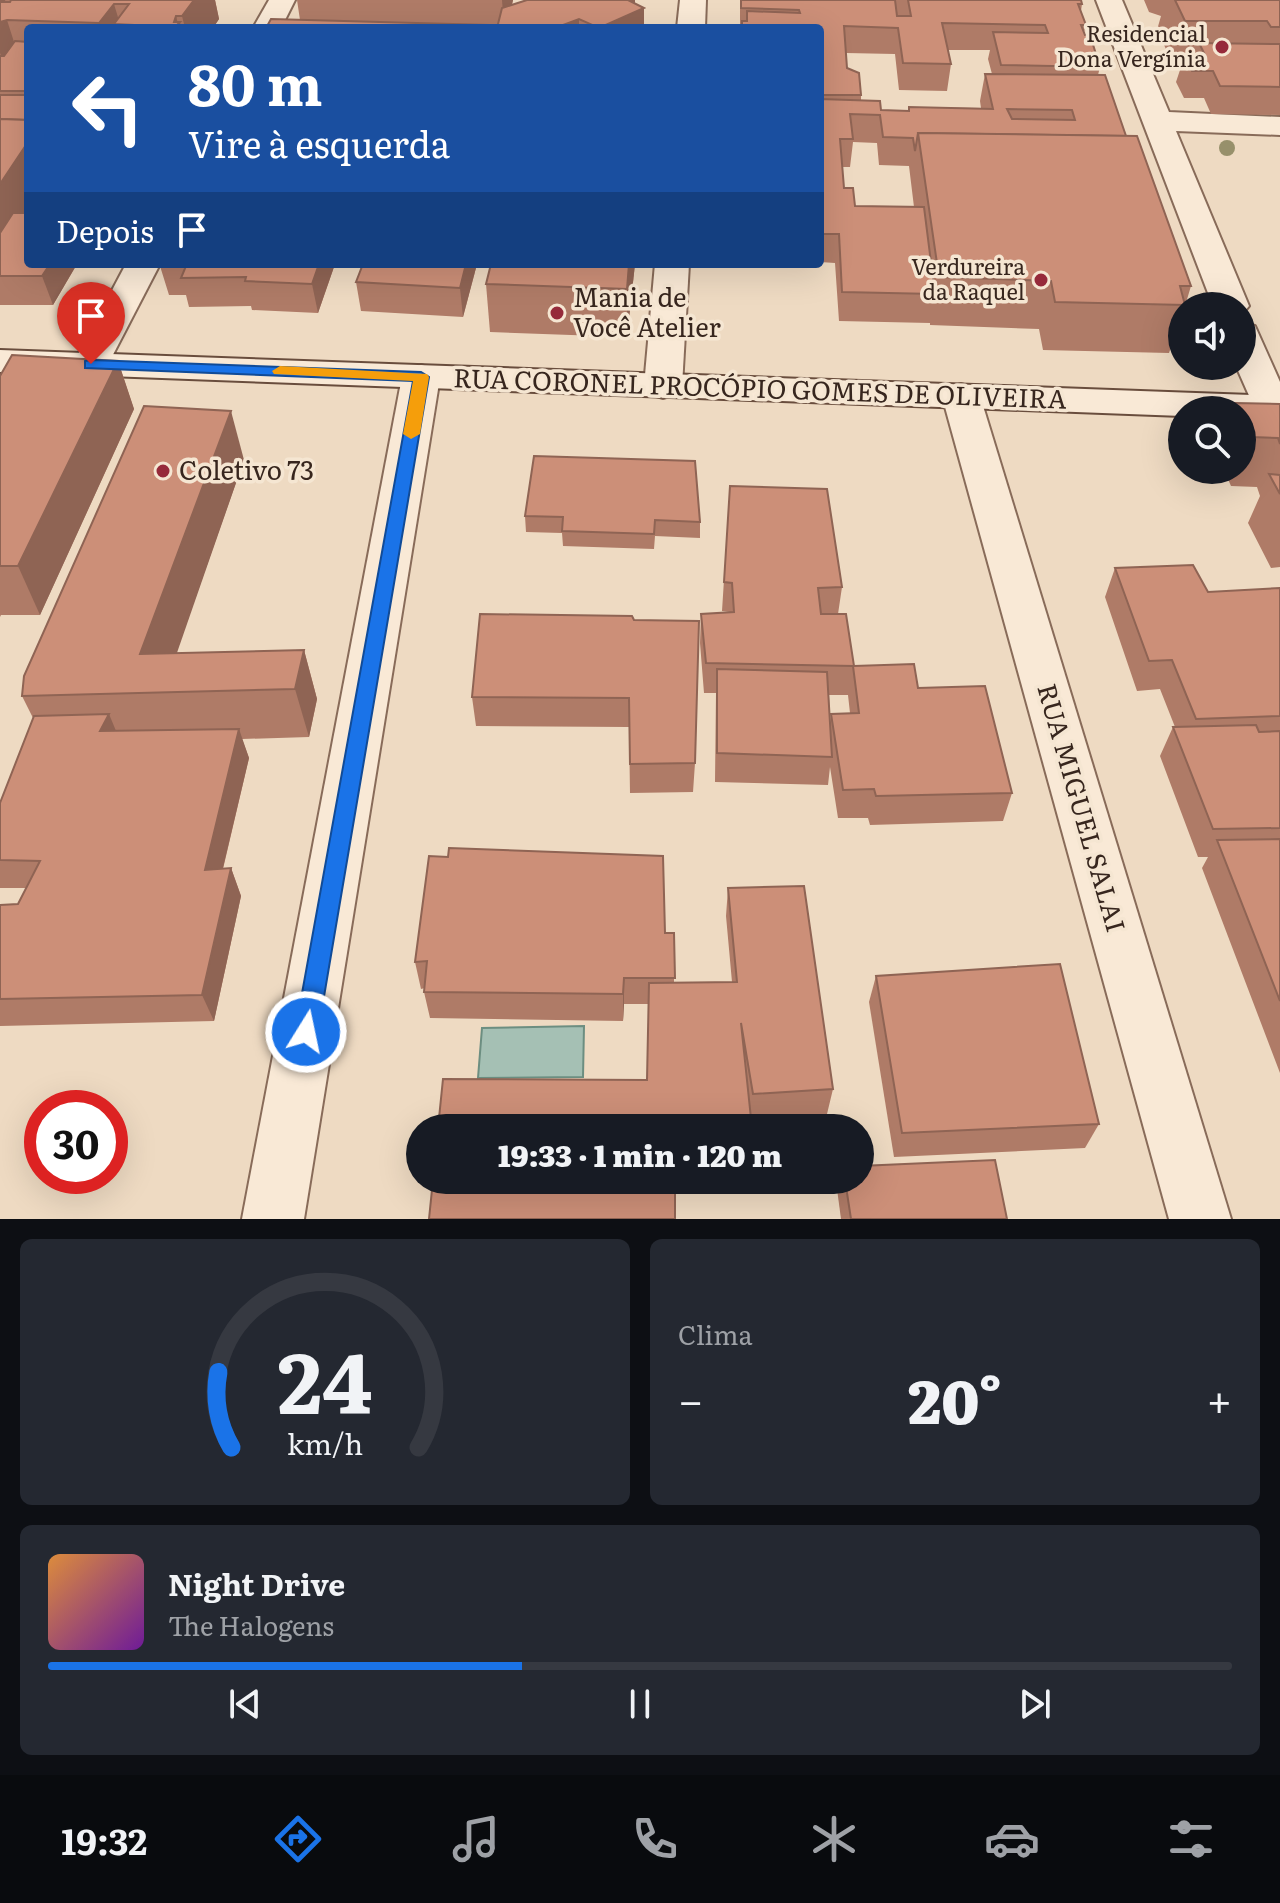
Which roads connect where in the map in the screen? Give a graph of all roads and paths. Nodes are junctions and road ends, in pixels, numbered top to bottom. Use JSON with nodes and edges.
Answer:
{"nodes":[{"id":1,"x":282,"y":0,"type":"edge"},
{"id":2,"x":693,"y":0,"type":"edge"},
{"id":3,"x":1109,"y":0,"type":"edge"},
{"id":4,"x":269,"y":24,"type":"edge"},
{"id":5,"x":691,"y":24,"type":"edge"},
{"id":6,"x":1157,"y":121,"type":"junction"},
{"id":7,"x":1280,"y":126,"type":"edge"},
{"id":8,"x":141,"y":268,"type":"edge"},
{"id":9,"x":672,"y":268,"type":"edge"},
{"id":10,"x":1225,"y":292,"type":"edge"},
{"id":11,"x":0,"y":361,"type":"edge"},
{"id":12,"x":91,"y":364,"type":"junction"},
{"id":13,"x":1256,"y":364,"type":"edge"},
{"id":14,"x":421,"y":377,"type":"junction"},
{"id":15,"x":663,"y":386,"type":"junction"},
{"id":16,"x":961,"y":396,"type":"junction"},
{"id":17,"x":1276,"y":408,"type":"edge"},
{"id":18,"x":273,"y":1219,"type":"edge"},
{"id":19,"x":1200,"y":1219,"type":"edge"}],
"edges":[{"from":1,"to":4,"type":"street"},
{"from":2,"to":5,"type":"street"},
{"from":3,"to":6,"type":"street"},
{"from":6,"to":7,"type":"street"},
{"from":6,"to":10,"type":"street"},
{"from":8,"to":12,"type":"street"},
{"from":9,"to":15,"type":"street"},
{"from":11,"to":12,"type":"street","name":"RUA CORONEL PROCÓPIO GOMES DE OLIVEIRA"},
{"from":12,"to":14,"type":"street","name":"RUA CORONEL PROCÓPIO GOMES DE OLIVEIRA"},
{"from":13,"to":17,"type":"street"},
{"from":14,"to":15,"type":"street","name":"RUA CORONEL PROCÓPIO GOMES DE OLIVEIRA"},
{"from":14,"to":18,"type":"street"},
{"from":15,"to":16,"type":"street","name":"RUA CORONEL PROCÓPIO GOMES DE OLIVEIRA"},
{"from":16,"to":17,"type":"street","name":"RUA CORONEL PROCÓPIO GOMES DE OLIVEIRA"},
{"from":16,"to":19,"type":"street","name":"RUA MIGUEL SALAI"}]}
